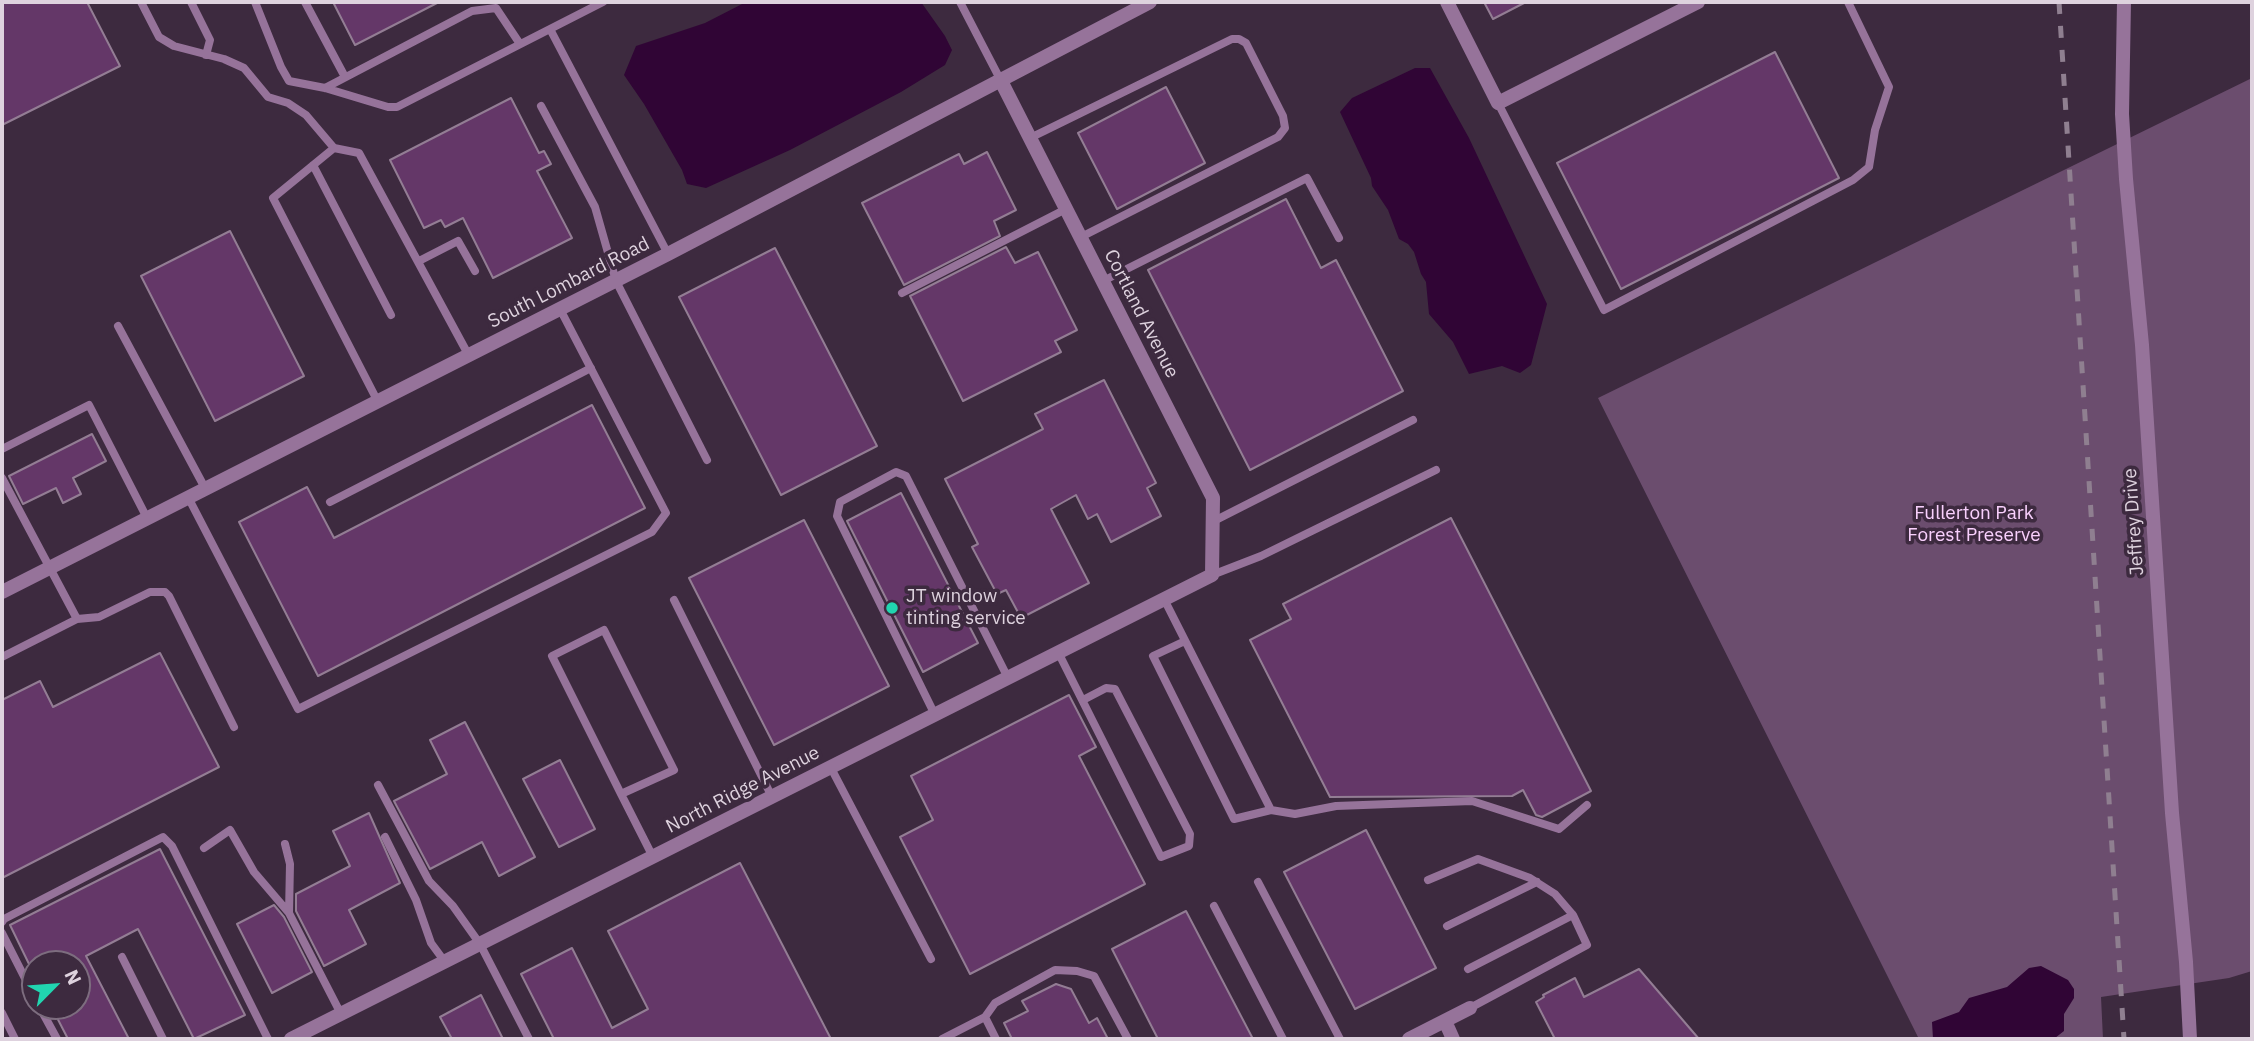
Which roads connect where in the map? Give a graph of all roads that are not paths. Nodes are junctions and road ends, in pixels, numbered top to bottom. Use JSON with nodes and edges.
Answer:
{"nodes":[{"id":1,"x":141,"y":2,"type":"edge"},
{"id":2,"x":191,"y":2,"type":"edge"},
{"id":3,"x":255,"y":2,"type":"edge"},
{"id":4,"x":305,"y":2,"type":"edge"},
{"id":5,"x":603,"y":2,"type":"edge"},
{"id":6,"x":960,"y":2,"type":"edge"},
{"id":7,"x":1150,"y":2,"type":"edge"},
{"id":8,"x":1447,"y":2,"type":"edge"},
{"id":9,"x":1698,"y":2,"type":"edge"},
{"id":10,"x":1847,"y":2,"type":"edge"},
{"id":11,"x":2124,"y":2,"type":"edge"},
{"id":12,"x":550,"y":29,"type":"junction"},
{"id":13,"x":520,"y":44,"type":"junction"},
{"id":14,"x":206,"y":55,"type":"junction"},
{"id":15,"x":345,"y":77,"type":"junction"},
{"id":16,"x":1000,"y":79,"type":"junction"},
{"id":17,"x":325,"y":88,"type":"junction"},
{"id":18,"x":1498,"y":103,"type":"junction"},
{"id":19,"x":541,"y":106,"type":"dead end"},
{"id":20,"x":1030,"y":138,"type":"junction"},
{"id":21,"x":334,"y":149,"type":"junction"},
{"id":22,"x":313,"y":165,"type":"junction"},
{"id":23,"x":1066,"y":209,"type":"junction"},
{"id":24,"x":1081,"y":237,"type":"junction"},
{"id":25,"x":1339,"y":238,"type":"dead end"},
{"id":26,"x":668,"y":254,"type":"junction"},
{"id":27,"x":419,"y":261,"type":"junction"},
{"id":28,"x":475,"y":271,"type":"dead end"},
{"id":29,"x":616,"y":281,"type":"junction"},
{"id":30,"x":1103,"y":281,"type":"junction"},
{"id":31,"x":902,"y":293,"type":"dead end"},
{"id":32,"x":560,"y":309,"type":"junction"},
{"id":33,"x":391,"y":315,"type":"dead end"},
{"id":34,"x":118,"y":326,"type":"dead end"},
{"id":35,"x":469,"y":356,"type":"junction"},
{"id":36,"x":591,"y":368,"type":"junction"},
{"id":37,"x":378,"y":402,"type":"junction"},
{"id":38,"x":1413,"y":420,"type":"dead end"},
{"id":39,"x":2,"y":449,"type":"edge"},
{"id":40,"x":707,"y":460,"type":"dead end"},
{"id":41,"x":1436,"y":470,"type":"dead end"},
{"id":42,"x":2,"y":478,"type":"edge"},
{"id":43,"x":206,"y":490,"type":"junction"},
{"id":44,"x":189,"y":499,"type":"junction"},
{"id":45,"x":330,"y":502,"type":"dead end"},
{"id":46,"x":148,"y":520,"type":"junction"},
{"id":47,"x":1212,"y":522,"type":"junction"},
{"id":48,"x":48,"y":568,"type":"junction"},
{"id":49,"x":1212,"y":575,"type":"junction"},
{"id":50,"x":2,"y":592,"type":"edge"},
{"id":51,"x":1164,"y":599,"type":"junction"},
{"id":52,"x":674,"y":600,"type":"dead end"},
{"id":53,"x":77,"y":619,"type":"junction"},
{"id":54,"x":1185,"y":641,"type":"junction"},
{"id":55,"x":1058,"y":652,"type":"junction"},
{"id":56,"x":2,"y":657,"type":"edge"},
{"id":57,"x":1008,"y":678,"type":"junction"},
{"id":58,"x":1083,"y":700,"type":"junction"},
{"id":59,"x":935,"y":715,"type":"junction"},
{"id":60,"x":234,"y":727,"type":"dead end"},
{"id":61,"x":831,"y":768,"type":"junction"},
{"id":62,"x":378,"y":785,"type":"dead end"},
{"id":63,"x":621,"y":794,"type":"junction"},
{"id":64,"x":772,"y":797,"type":"junction"},
{"id":65,"x":1587,"y":805,"type":"dead end"},
{"id":66,"x":1271,"y":810,"type":"junction"},
{"id":67,"x":385,"y":837,"type":"dead end"},
{"id":68,"x":285,"y":844,"type":"dead end"},
{"id":69,"x":204,"y":848,"type":"dead end"},
{"id":70,"x":653,"y":857,"type":"junction"},
{"id":71,"x":1428,"y":880,"type":"dead end"},
{"id":72,"x":1258,"y":882,"type":"dead end"},
{"id":73,"x":1537,"y":883,"type":"junction"},
{"id":74,"x":1214,"y":906,"type":"dead end"},
{"id":75,"x":289,"y":914,"type":"junction"},
{"id":76,"x":1573,"y":915,"type":"junction"},
{"id":77,"x":2,"y":922,"type":"edge"},
{"id":78,"x":1447,"y":926,"type":"dead end"},
{"id":79,"x":2,"y":933,"type":"edge"},
{"id":80,"x":480,"y":944,"type":"junction"},
{"id":81,"x":122,"y":957,"type":"dead end"},
{"id":82,"x":931,"y":959,"type":"dead end"},
{"id":83,"x":445,"y":962,"type":"junction"},
{"id":84,"x":1468,"y":969,"type":"dead end"},
{"id":85,"x":21,"y":970,"type":"edge"},
{"id":86,"x":1470,"y":1008,"type":"joint"},
{"id":87,"x":2,"y":1013,"type":"edge"},
{"id":88,"x":341,"y":1014,"type":"junction"},
{"id":89,"x":985,"y":1017,"type":"junction"},
{"id":90,"x":47,"y":1020,"type":"edge"},
{"id":91,"x":1445,"y":1021,"type":"junction"},
{"id":92,"x":15,"y":1039,"type":"edge"},
{"id":93,"x":57,"y":1039,"type":"edge"},
{"id":94,"x":163,"y":1039,"type":"edge"},
{"id":95,"x":268,"y":1039,"type":"edge"},
{"id":96,"x":291,"y":1039,"type":"edge"},
{"id":97,"x":529,"y":1039,"type":"edge"},
{"id":98,"x":942,"y":1039,"type":"edge"},
{"id":99,"x":996,"y":1039,"type":"edge"},
{"id":100,"x":1128,"y":1039,"type":"edge"},
{"id":101,"x":1283,"y":1039,"type":"edge"},
{"id":102,"x":1340,"y":1039,"type":"edge"},
{"id":103,"x":1409,"y":1039,"type":"edge"},
{"id":104,"x":1453,"y":1039,"type":"edge"},
{"id":105,"x":2190,"y":1039,"type":"edge"}],
"edges":[{"from":1,"to":14,"type":"lane"},
{"from":2,"to":14,"type":"lane"},
{"from":3,"to":17,"type":"lane"},
{"from":4,"to":15,"type":"lane"},
{"from":5,"to":12,"type":"lane"},
{"from":6,"to":16,"type":"lane"},
{"from":7,"to":16,"type":"street","name":"South Lombard Road"},
{"from":8,"to":18,"type":"street"},
{"from":9,"to":18,"type":"street"},
{"from":10,"to":18,"type":"lane"},
{"from":11,"to":105,"type":"street","name":"Jeffrey Drive"},
{"from":12,"to":13,"type":"lane"},
{"from":12,"to":26,"type":"lane"},
{"from":13,"to":15,"type":"lane"},
{"from":13,"to":17,"type":"lane"},
{"from":14,"to":21,"type":"lane"},
{"from":15,"to":17,"type":"lane"},
{"from":16,"to":20,"type":"street","name":"Cortland Avenue"},
{"from":16,"to":26,"type":"street","name":"South Lombard Road"},
{"from":19,"to":29,"type":"lane"},
{"from":20,"to":23,"type":"street","name":"Cortland Avenue"},
{"from":20,"to":24,"type":"lane"},
{"from":21,"to":22,"type":"lane"},
{"from":21,"to":27,"type":"lane"},
{"from":22,"to":33,"type":"lane"},
{"from":22,"to":37,"type":"lane"},
{"from":23,"to":24,"type":"street","name":"Cortland Avenue"},
{"from":23,"to":31,"type":"lane"},
{"from":24,"to":30,"type":"street","name":"Cortland Avenue"},
{"from":25,"to":30,"type":"lane"},
{"from":26,"to":29,"type":"street","name":"South Lombard Road"},
{"from":27,"to":28,"type":"lane"},
{"from":27,"to":35,"type":"lane"},
{"from":29,"to":32,"type":"street","name":"South Lombard Road"},
{"from":29,"to":40,"type":"lane"},
{"from":30,"to":47,"type":"street","name":"Cortland Avenue"},
{"from":32,"to":35,"type":"street","name":"South Lombard Road"},
{"from":32,"to":36,"type":"lane"},
{"from":34,"to":43,"type":"lane"},
{"from":35,"to":37,"type":"street","name":"South Lombard Road"},
{"from":36,"to":44,"type":"lane"},
{"from":36,"to":45,"type":"lane"},
{"from":37,"to":43,"type":"street","name":"South Lombard Road"},
{"from":38,"to":47,"type":"lane"},
{"from":39,"to":46,"type":"lane"},
{"from":41,"to":49,"type":"lane"},
{"from":42,"to":48,"type":"lane"},
{"from":43,"to":44,"type":"street","name":"South Lombard Road"},
{"from":44,"to":46,"type":"street","name":"South Lombard Road"},
{"from":46,"to":48,"type":"street","name":"South Lombard Road"},
{"from":47,"to":49,"type":"street","name":"Cortland Avenue"},
{"from":48,"to":50,"type":"street","name":"South Lombard Road"},
{"from":48,"to":53,"type":"lane"},
{"from":49,"to":51,"type":"street","name":"North Ridge Avenue"},
{"from":51,"to":54,"type":"lane"},
{"from":51,"to":55,"type":"street","name":"North Ridge Avenue"},
{"from":52,"to":64,"type":"lane"},
{"from":53,"to":56,"type":"lane"},
{"from":53,"to":60,"type":"lane"},
{"from":54,"to":66,"type":"lane"},
{"from":54,"to":66,"type":"lane"},
{"from":55,"to":57,"type":"street","name":"North Ridge Avenue"},
{"from":55,"to":58,"type":"lane"},
{"from":57,"to":59,"type":"street","name":"North Ridge Avenue"},
{"from":57,"to":59,"type":"lane"},
{"from":58,"to":58,"type":"lane"},
{"from":59,"to":61,"type":"street","name":"North Ridge Avenue"},
{"from":61,"to":64,"type":"street","name":"North Ridge Avenue"},
{"from":61,"to":82,"type":"lane"},
{"from":62,"to":80,"type":"lane"},
{"from":63,"to":63,"type":"lane"},
{"from":63,"to":70,"type":"lane"},
{"from":64,"to":70,"type":"street","name":"North Ridge Avenue"},
{"from":65,"to":66,"type":"lane"},
{"from":67,"to":83,"type":"lane"},
{"from":68,"to":75,"type":"lane"},
{"from":69,"to":75,"type":"lane"},
{"from":70,"to":80,"type":"street","name":"North Ridge Avenue"},
{"from":71,"to":73,"type":"lane"},
{"from":72,"to":102,"type":"lane"},
{"from":73,"to":76,"type":"lane"},
{"from":73,"to":78,"type":"lane"},
{"from":74,"to":101,"type":"lane"},
{"from":75,"to":88,"type":"lane"},
{"from":76,"to":84,"type":"lane"},
{"from":76,"to":86,"type":"lane"},
{"from":77,"to":95,"type":"lane"},
{"from":79,"to":85,"type":"lane"},
{"from":80,"to":83,"type":"street","name":"North Ridge Avenue"},
{"from":80,"to":97,"type":"lane"},
{"from":81,"to":94,"type":"lane"},
{"from":83,"to":88,"type":"street","name":"North Ridge Avenue"},
{"from":86,"to":91,"type":"street"},
{"from":87,"to":92,"type":"lane"},
{"from":88,"to":96,"type":"street","name":"North Ridge Avenue"},
{"from":89,"to":98,"type":"lane"},
{"from":89,"to":99,"type":"lane"},
{"from":89,"to":100,"type":"lane"},
{"from":90,"to":93,"type":"lane"},
{"from":91,"to":103,"type":"street"},
{"from":91,"to":104,"type":"street"}]}
